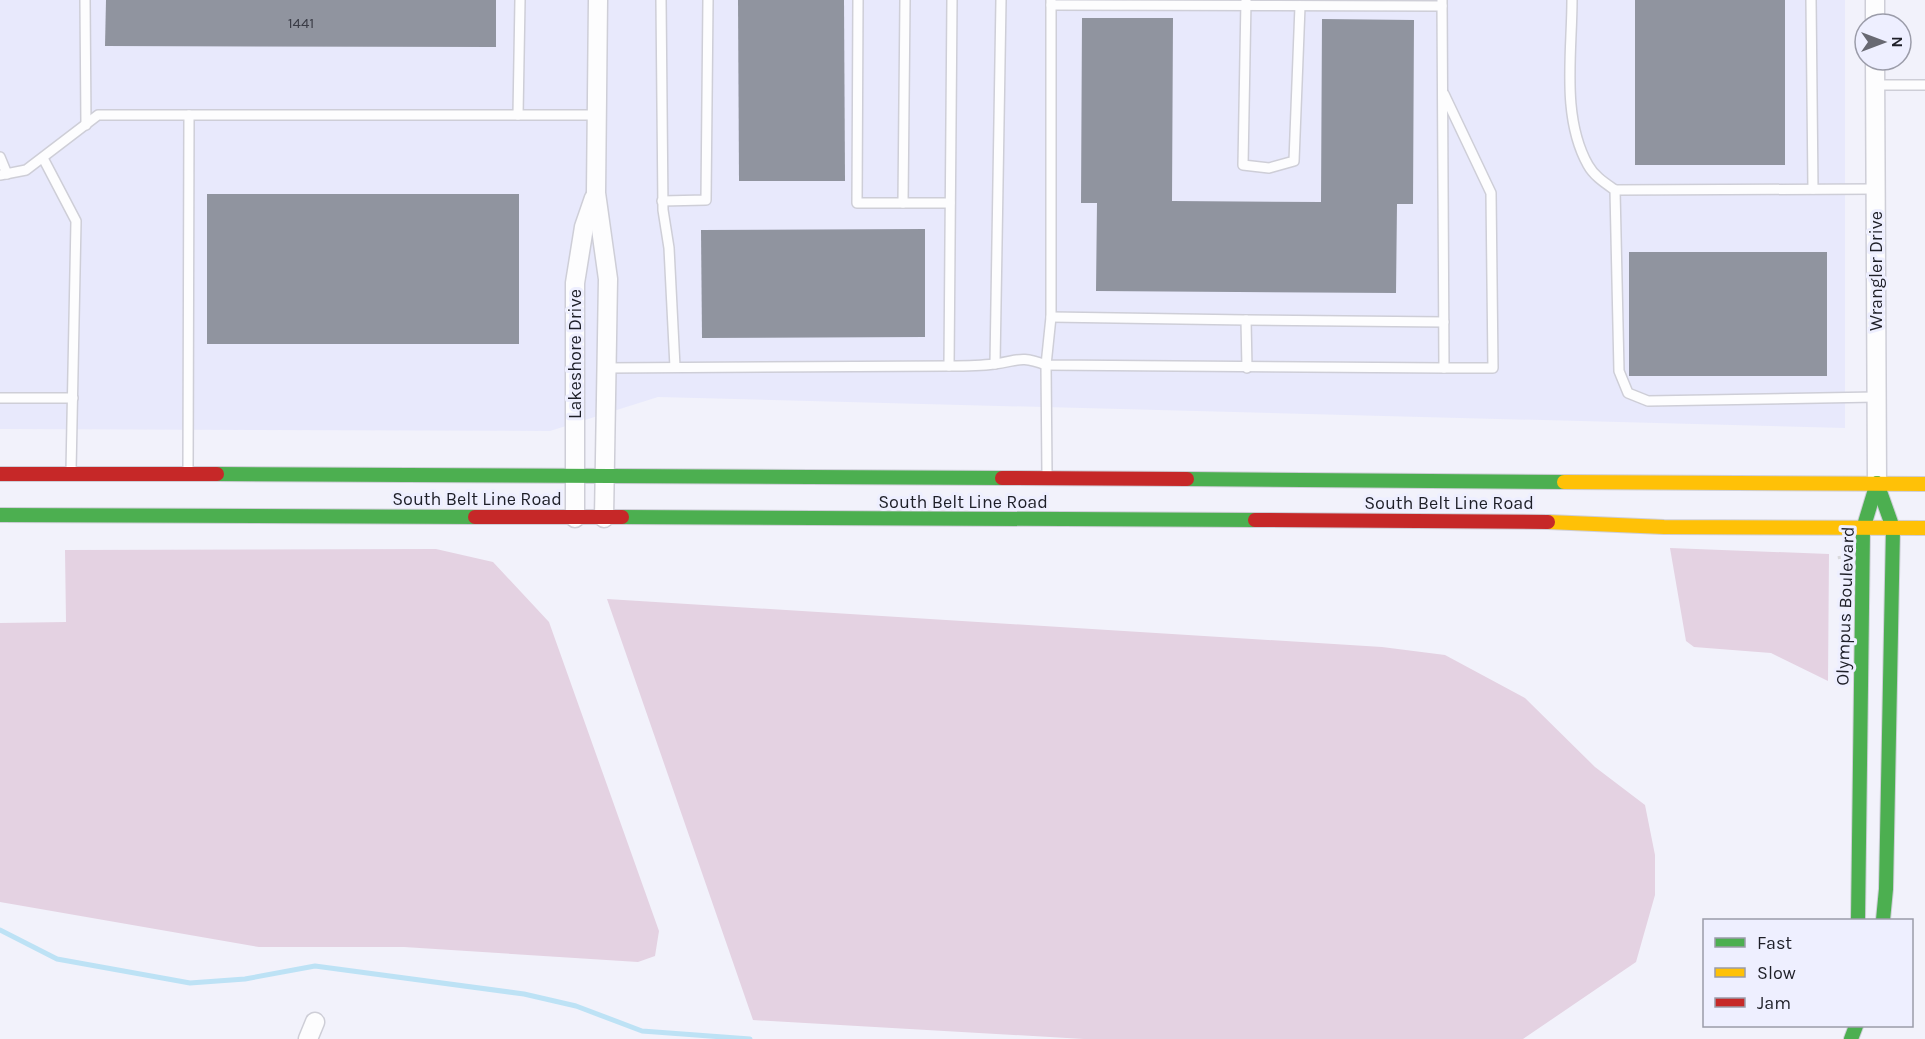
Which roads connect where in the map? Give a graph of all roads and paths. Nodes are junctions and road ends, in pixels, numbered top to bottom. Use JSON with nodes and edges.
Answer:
{"nodes":[{"id":1,"x":85,"y":0,"type":"edge"},
{"id":2,"x":520,"y":0,"type":"edge"},
{"id":3,"x":598,"y":0,"type":"edge"},
{"id":4,"x":661,"y":0,"type":"edge"},
{"id":5,"x":708,"y":0,"type":"edge"},
{"id":6,"x":858,"y":0,"type":"edge"},
{"id":7,"x":905,"y":0,"type":"edge"},
{"id":8,"x":952,"y":0,"type":"edge"},
{"id":9,"x":1001,"y":0,"type":"edge"},
{"id":10,"x":1572,"y":0,"type":"edge"},
{"id":11,"x":1811,"y":0,"type":"edge"},
{"id":12,"x":1051,"y":2,"type":"edge"},
{"id":13,"x":1246,"y":3,"type":"edge"},
{"id":14,"x":1442,"y":3,"type":"edge"},
{"id":15,"x":1300,"y":6,"type":"junction"},
{"id":16,"x":1875,"y":72,"type":"edge"},
{"id":17,"x":1876,"y":85,"type":"junction"},
{"id":18,"x":1925,"y":85,"type":"edge"},
{"id":19,"x":1443,"y":90,"type":"junction"},
{"id":20,"x":189,"y":115,"type":"junction"},
{"id":21,"x":518,"y":115,"type":"junction"},
{"id":22,"x":597,"y":115,"type":"junction"},
{"id":23,"x":86,"y":125,"type":"junction"},
{"id":24,"x":0,"y":158,"type":"edge"},
{"id":25,"x":43,"y":158,"type":"junction"},
{"id":26,"x":4,"y":174,"type":"edge"},
{"id":27,"x":1813,"y":189,"type":"junction"},
{"id":28,"x":1876,"y":189,"type":"junction"},
{"id":29,"x":1615,"y":190,"type":"junction"},
{"id":30,"x":596,"y":193,"type":"junction"},
{"id":31,"x":662,"y":201,"type":"junction"},
{"id":32,"x":903,"y":203,"type":"junction"},
{"id":33,"x":950,"y":203,"type":"junction"},
{"id":34,"x":1051,"y":317,"type":"junction"},
{"id":35,"x":1246,"y":320,"type":"junction"},
{"id":36,"x":1444,"y":322,"type":"junction"},
{"id":37,"x":995,"y":364,"type":"junction"},
{"id":38,"x":1046,"y":365,"type":"junction"},
{"id":39,"x":949,"y":366,"type":"junction"},
{"id":40,"x":675,"y":367,"type":"junction"},
{"id":41,"x":606,"y":368,"type":"junction"},
{"id":42,"x":1247,"y":368,"type":"junction"},
{"id":43,"x":1444,"y":368,"type":"junction"},
{"id":44,"x":1876,"y":397,"type":"junction"},
{"id":45,"x":0,"y":398,"type":"edge"},
{"id":46,"x":73,"y":398,"type":"junction"},
{"id":47,"x":0,"y":474,"type":"edge"},
{"id":48,"x":71,"y":474,"type":"junction"},
{"id":49,"x":188,"y":475,"type":"junction"},
{"id":50,"x":575,"y":475,"type":"junction"},
{"id":51,"x":605,"y":475,"type":"junction"},
{"id":52,"x":1877,"y":483,"type":"junction"},
{"id":53,"x":1925,"y":484,"type":"edge"},
{"id":54,"x":1047,"y":489,"type":"junction"},
{"id":55,"x":0,"y":515,"type":"edge"},
{"id":56,"x":575,"y":518,"type":"junction"},
{"id":57,"x":604,"y":519,"type":"junction"},
{"id":58,"x":1046,"y":520,"type":"junction"},
{"id":59,"x":1893,"y":528,"type":"junction"},
{"id":60,"x":1925,"y":528,"type":"edge"},
{"id":61,"x":1863,"y":529,"type":"junction"},
{"id":62,"x":1839,"y":556,"type":"dead end"},
{"id":63,"x":1840,"y":562,"type":"dead end"},
{"id":64,"x":1859,"y":828,"type":"junction"},
{"id":65,"x":1887,"y":828,"type":"junction"},
{"id":66,"x":1858,"y":919,"type":"edge"},
{"id":67,"x":1883,"y":919,"type":"edge"},
{"id":68,"x":315,"y":1022,"type":"dead end"},
{"id":69,"x":308,"y":1039,"type":"edge"}],
"edges":[{"from":1,"to":23,"type":"lane"},
{"from":2,"to":21,"type":"lane"},
{"from":3,"to":22,"type":"street","name":"Lakeshore Drive"},
{"from":4,"to":31,"type":"lane"},
{"from":5,"to":31,"type":"lane"},
{"from":6,"to":32,"type":"lane"},
{"from":7,"to":32,"type":"lane"},
{"from":8,"to":33,"type":"lane"},
{"from":9,"to":37,"type":"lane"},
{"from":10,"to":29,"type":"lane"},
{"from":11,"to":27,"type":"lane"},
{"from":12,"to":13,"type":"lane"},
{"from":12,"to":34,"type":"lane"},
{"from":13,"to":15,"type":"lane"},
{"from":13,"to":15,"type":"lane"},
{"from":14,"to":15,"type":"lane"},
{"from":14,"to":19,"type":"lane"},
{"from":16,"to":17,"type":"street","name":"Wrangler Drive"},
{"from":17,"to":18,"type":"lane"},
{"from":17,"to":28,"type":"street","name":"Wrangler Drive"},
{"from":19,"to":36,"type":"lane"},
{"from":19,"to":43,"type":"lane"},
{"from":20,"to":21,"type":"lane"},
{"from":20,"to":23,"type":"lane"},
{"from":20,"to":49,"type":"lane"},
{"from":21,"to":22,"type":"lane"},
{"from":22,"to":30,"type":"street","name":"Lakeshore Drive"},
{"from":23,"to":25,"type":"lane"},
{"from":24,"to":26,"type":"lane"},
{"from":25,"to":26,"type":"lane"},
{"from":25,"to":46,"type":"lane"},
{"from":27,"to":28,"type":"lane"},
{"from":27,"to":29,"type":"lane"},
{"from":28,"to":44,"type":"street","name":"Wrangler Drive"},
{"from":29,"to":44,"type":"lane"},
{"from":30,"to":41,"type":"street","name":"Lakeshore Drive"},
{"from":30,"to":50,"type":"street","name":"Lakeshore Drive"},
{"from":31,"to":40,"type":"lane"},
{"from":32,"to":33,"type":"lane"},
{"from":33,"to":39,"type":"lane"},
{"from":34,"to":35,"type":"lane"},
{"from":34,"to":38,"type":"lane"},
{"from":35,"to":36,"type":"lane"},
{"from":35,"to":42,"type":"lane"},
{"from":36,"to":43,"type":"lane"},
{"from":37,"to":38,"type":"lane"},
{"from":37,"to":39,"type":"lane"},
{"from":38,"to":42,"type":"lane"},
{"from":38,"to":54,"type":"lane"},
{"from":39,"to":40,"type":"lane"},
{"from":40,"to":41,"type":"lane"},
{"from":41,"to":51,"type":"street","name":"Lakeshore Drive"},
{"from":42,"to":43,"type":"lane"},
{"from":44,"to":52,"type":"street","name":"Wrangler Drive"},
{"from":45,"to":46,"type":"lane"},
{"from":46,"to":48,"type":"lane"},
{"from":47,"to":48,"type":"main road","name":"South Belt Line Road"},
{"from":48,"to":49,"type":"main road","name":"South Belt Line Road"},
{"from":49,"to":50,"type":"main road","name":"South Belt Line Road"},
{"from":50,"to":51,"type":"main road","name":"South Belt Line Road"},
{"from":50,"to":56,"type":"street","name":"Lakeshore Drive"},
{"from":51,"to":54,"type":"main road","name":"South Belt Line Road"},
{"from":51,"to":57,"type":"street","name":"Lakeshore Drive"},
{"from":52,"to":53,"type":"main road","name":"South Belt Line Road"},
{"from":52,"to":54,"type":"main road","name":"South Belt Line Road"},
{"from":52,"to":59,"type":"main road"},
{"from":52,"to":61,"type":"main road","name":"Olympus Boulevard"},
{"from":54,"to":58,"type":"main road"},
{"from":55,"to":56,"type":"main road","name":"South Belt Line Road"},
{"from":56,"to":57,"type":"main road","name":"South Belt Line Road"},
{"from":57,"to":58,"type":"main road","name":"South Belt Line Road"},
{"from":58,"to":61,"type":"main road","name":"South Belt Line Road"},
{"from":59,"to":60,"type":"main road","name":"South Belt Line Road"},
{"from":59,"to":61,"type":"main road","name":"South Belt Line Road"},
{"from":59,"to":65,"type":"main road"},
{"from":61,"to":64,"type":"main road","name":"Olympus Boulevard"},
{"from":62,"to":63,"type":"path"},
{"from":64,"to":65,"type":"main road"},
{"from":64,"to":66,"type":"main road","name":"Olympus Boulevard"},
{"from":65,"to":67,"type":"main road"},
{"from":68,"to":69,"type":"street"}]}
